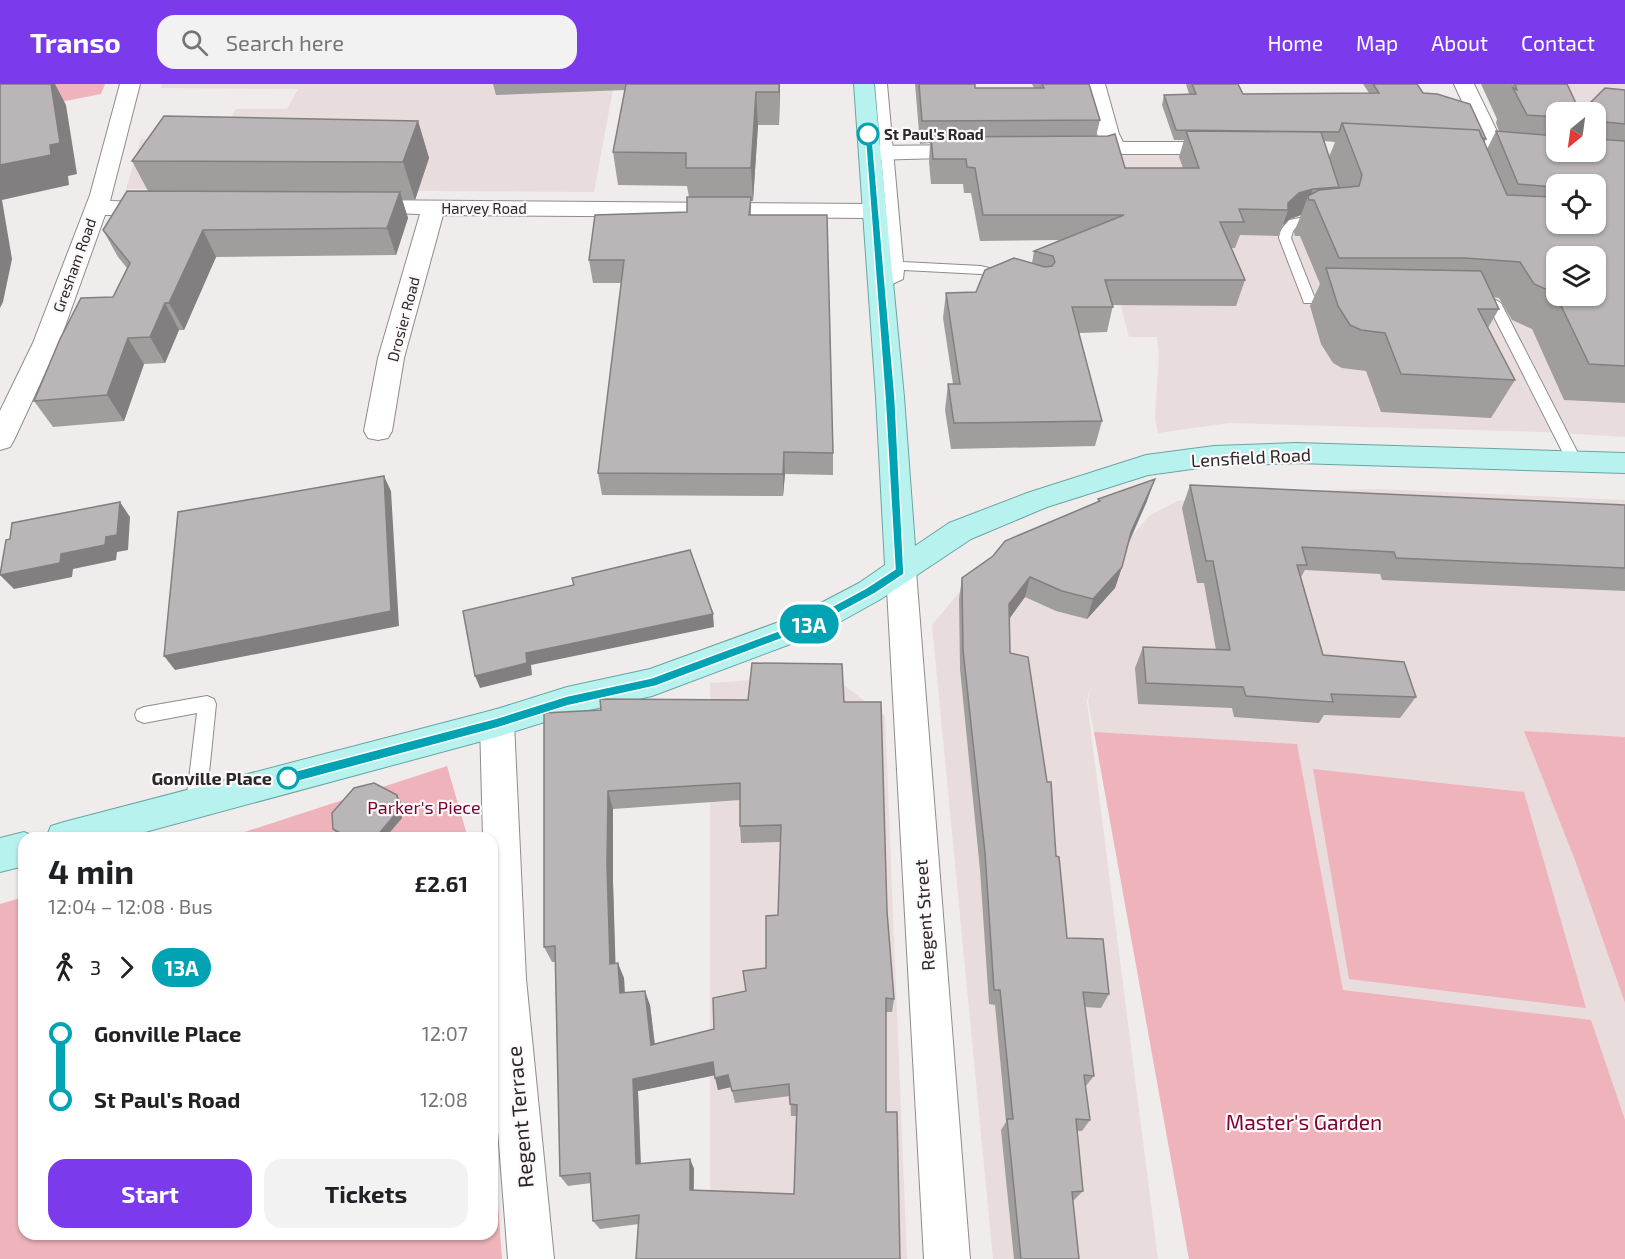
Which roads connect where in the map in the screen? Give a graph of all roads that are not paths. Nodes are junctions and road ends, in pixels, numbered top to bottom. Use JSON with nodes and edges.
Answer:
{"nodes":[{"id":1,"x":130,"y":84,"type":"edge"},
{"id":2,"x":864,"y":84,"type":"edge"},
{"id":3,"x":881,"y":84,"type":"edge"},
{"id":4,"x":1095,"y":84,"type":"edge"},
{"id":5,"x":1464,"y":84,"type":"edge"},
{"id":6,"x":1116,"y":148,"type":"junction"},
{"id":7,"x":1246,"y":148,"type":"edge"},
{"id":8,"x":999,"y":152,"type":"edge"},
{"id":9,"x":1056,"y":152,"type":"edge"},
{"id":10,"x":878,"y":153,"type":"junction"},
{"id":11,"x":1477,"y":157,"type":"edge"},
{"id":12,"x":1499,"y":158,"type":"junction"},
{"id":13,"x":1522,"y":160,"type":"edge"},
{"id":14,"x":340,"y":207,"type":"edge"},
{"id":15,"x":434,"y":207,"type":"junction"},
{"id":16,"x":95,"y":208,"type":"junction"},
{"id":17,"x":177,"y":208,"type":"edge"},
{"id":18,"x":873,"y":211,"type":"junction"},
{"id":19,"x":1338,"y":218,"type":"edge"},
{"id":20,"x":886,"y":271,"type":"junction"},
{"id":21,"x":1021,"y":280,"type":"edge"},
{"id":22,"x":1355,"y":300,"type":"edge"},
{"id":23,"x":1466,"y":301,"type":"edge"},
{"id":24,"x":378,"y":431,"type":"dead end"},
{"id":25,"x":0,"y":440,"type":"edge"},
{"id":26,"x":1574,"y":461,"type":"junction"},
{"id":27,"x":1625,"y":463,"type":"edge"},
{"id":28,"x":901,"y":571,"type":"junction"},
{"id":29,"x":144,"y":715,"type":"dead end"},
{"id":30,"x":497,"y":723,"type":"junction"},
{"id":31,"x":195,"y":803,"type":"junction"},
{"id":32,"x":86,"y":832,"type":"edge"},
{"id":33,"x":18,"y":850,"type":"edge"},
{"id":34,"x":0,"y":855,"type":"edge"},
{"id":35,"x":531,"y":1259,"type":"edge"},
{"id":36,"x":947,"y":1259,"type":"edge"}],
"edges":[{"from":1,"to":16,"type":"street","name":"Gresham Road"},
{"from":2,"to":10,"type":"main road"},
{"from":3,"to":10,"type":"lane"},
{"from":4,"to":6,"type":"street"},
{"from":5,"to":12,"type":"street"},
{"from":6,"to":7,"type":"street"},
{"from":6,"to":9,"type":"street"},
{"from":8,"to":10,"type":"street"},
{"from":10,"to":18,"type":"main road"},
{"from":10,"to":20,"type":"lane"},
{"from":11,"to":12,"type":"street"},
{"from":12,"to":13,"type":"street"},
{"from":14,"to":15,"type":"street","name":"Harvey Road"},
{"from":15,"to":18,"type":"street","name":"Harvey Road"},
{"from":15,"to":24,"type":"street","name":"Drosier Road"},
{"from":16,"to":17,"type":"street"},
{"from":16,"to":25,"type":"street","name":"Gresham Road"},
{"from":18,"to":20,"type":"main road"},
{"from":19,"to":22,"type":"lane"},
{"from":20,"to":21,"type":"lane"},
{"from":20,"to":28,"type":"main road"},
{"from":23,"to":26,"type":"lane"},
{"from":26,"to":27,"type":"main road","name":"Lensfield Road"},
{"from":26,"to":28,"type":"main road","name":"Lensfield Road"},
{"from":28,"to":30,"type":"main road"},
{"from":28,"to":36,"type":"street","name":"Regent Street"},
{"from":29,"to":31,"type":"lane"},
{"from":30,"to":31,"type":"main road"},
{"from":30,"to":35,"type":"street","name":"Regent Terrace"},
{"from":31,"to":32,"type":"main road"},
{"from":33,"to":34,"type":"main road"}]}
